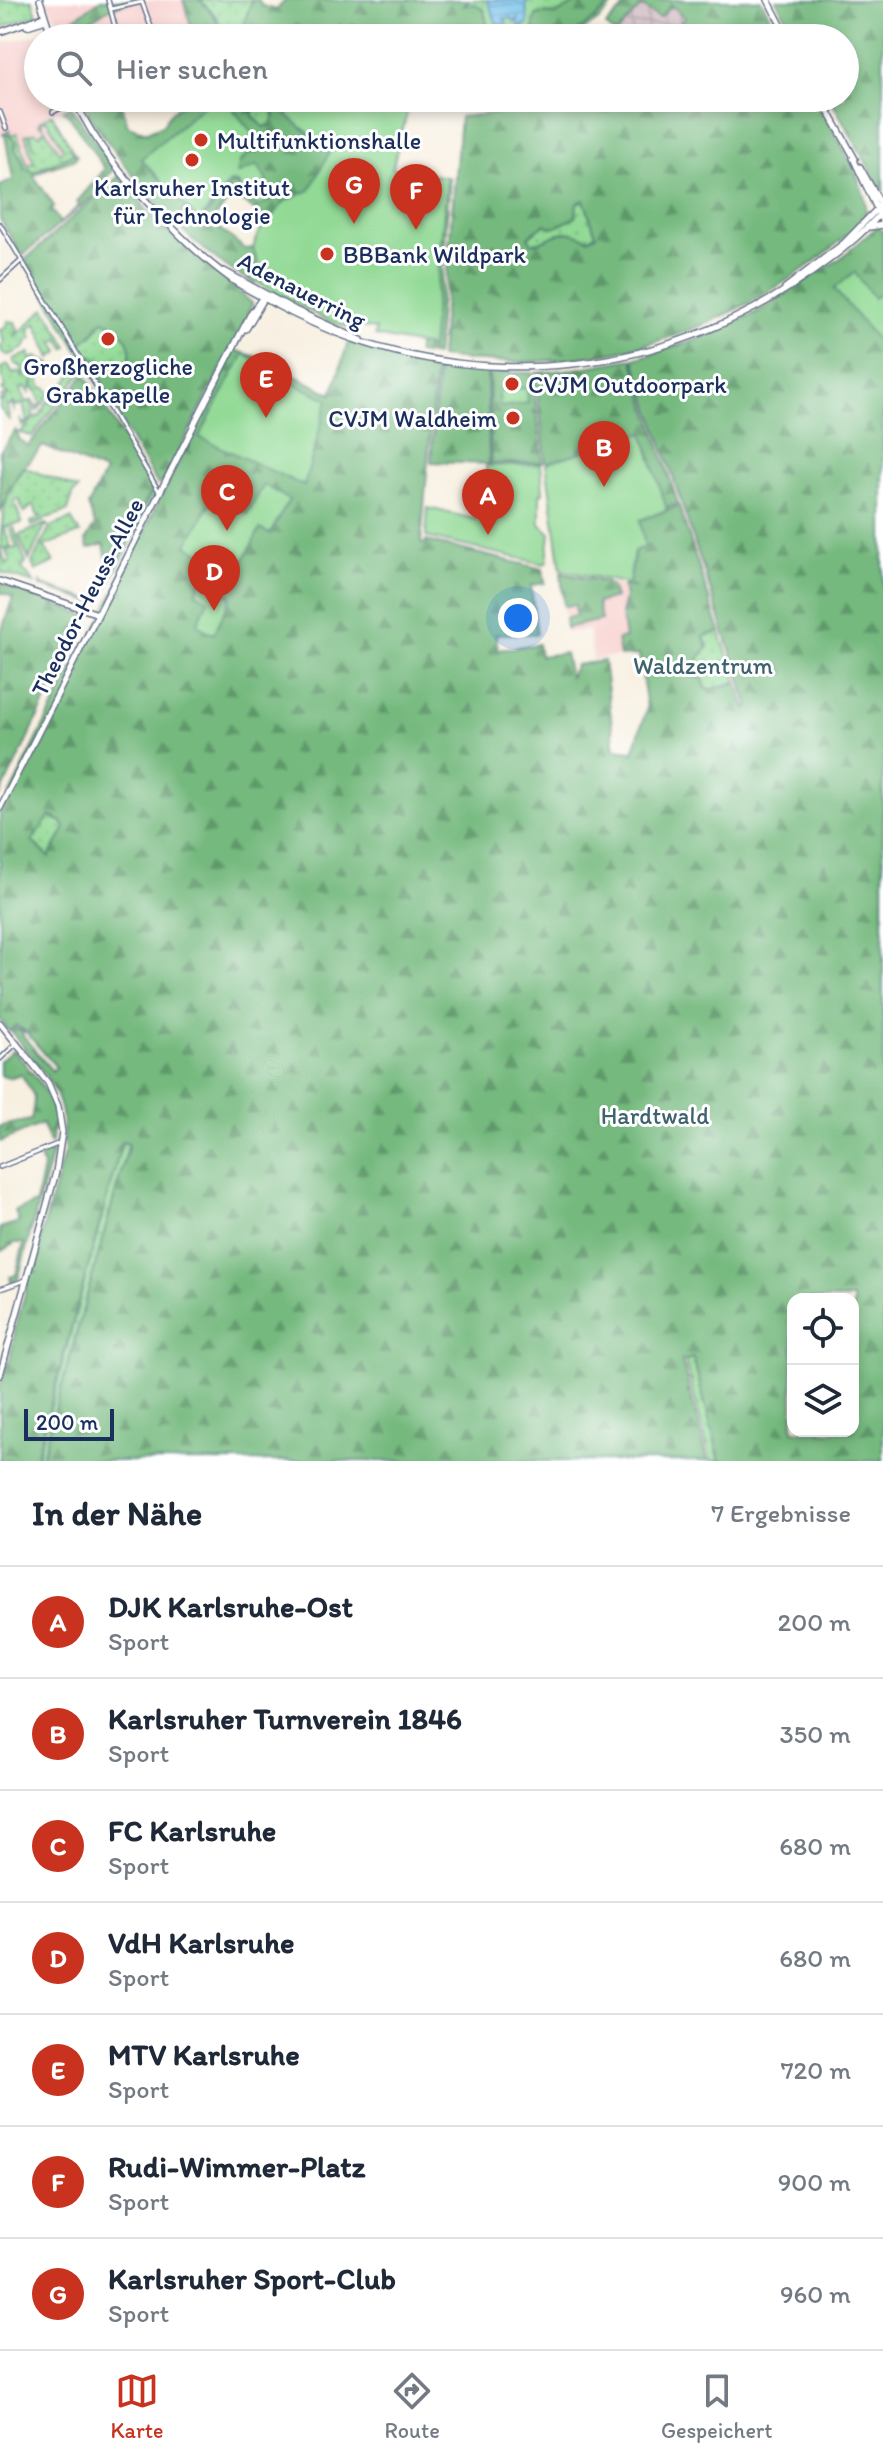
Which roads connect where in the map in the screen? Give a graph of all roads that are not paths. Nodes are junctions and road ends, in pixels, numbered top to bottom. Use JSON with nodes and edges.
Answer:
{"nodes":[{"id":1,"x":40,"y":0,"type":"edge"},
{"id":2,"x":108,"y":0,"type":"edge"},
{"id":3,"x":768,"y":0,"type":"edge"},
{"id":4,"x":111,"y":9,"type":"junction"},
{"id":5,"x":46,"y":18,"type":"junction"},
{"id":6,"x":24,"y":24,"type":"edge"},
{"id":7,"x":25,"y":24,"type":"edge"},
{"id":8,"x":48,"y":24,"type":"edge"},
{"id":9,"x":115,"y":24,"type":"edge"},
{"id":10,"x":150,"y":24,"type":"edge"},
{"id":11,"x":781,"y":24,"type":"edge"},
{"id":12,"x":0,"y":32,"type":"edge"},
{"id":13,"x":0,"y":112,"type":"edge"},
{"id":14,"x":83,"y":112,"type":"edge"},
{"id":15,"x":828,"y":112,"type":"edge"},
{"id":16,"x":6,"y":128,"type":"dead end"},
{"id":17,"x":853,"y":158,"type":"junction"},
{"id":18,"x":869,"y":193,"type":"junction"},
{"id":19,"x":882,"y":212,"type":"edge"},
{"id":20,"x":869,"y":219,"type":"junction"},
{"id":21,"x":0,"y":224,"type":"edge"},
{"id":22,"x":2,"y":230,"type":"edge"},
{"id":23,"x":22,"y":260,"type":"junction"},
{"id":24,"x":219,"y":268,"type":"junction"},
{"id":25,"x":0,"y":280,"type":"edge"},
{"id":26,"x":239,"y":284,"type":"junction"},
{"id":27,"x":264,"y":296,"type":"junction"},
{"id":28,"x":771,"y":298,"type":"junction"},
{"id":29,"x":292,"y":313,"type":"junction"},
{"id":30,"x":251,"y":319,"type":"junction"},
{"id":31,"x":368,"y":344,"type":"junction"},
{"id":32,"x":160,"y":493,"type":"junction"},
{"id":33,"x":0,"y":581,"type":"edge"},
{"id":34,"x":104,"y":602,"type":"junction"},
{"id":35,"x":85,"y":609,"type":"junction"},
{"id":36,"x":98,"y":614,"type":"junction"},
{"id":37,"x":92,"y":625,"type":"junction"},
{"id":38,"x":0,"y":808,"type":"edge"},
{"id":39,"x":0,"y":1023,"type":"edge"},
{"id":40,"x":17,"y":1043,"type":"junction"},
{"id":41,"x":0,"y":1059,"type":"edge"},
{"id":42,"x":61,"y":1143,"type":"junction"},
{"id":43,"x":46,"y":1148,"type":"junction"},
{"id":44,"x":59,"y":1157,"type":"junction"},
{"id":45,"x":0,"y":1167,"type":"edge"},
{"id":46,"x":26,"y":1280,"type":"junction"},
{"id":47,"x":11,"y":1285,"type":"junction"},
{"id":48,"x":0,"y":1289,"type":"edge"},
{"id":49,"x":22,"y":1293,"type":"junction"},
{"id":50,"x":0,"y":1375,"type":"edge"}],
"edges":[{"from":1,"to":5,"type":"main road"},
{"from":2,"to":4,"type":"street"},
{"from":3,"to":11,"type":"main road"},
{"from":4,"to":9,"type":"street"},
{"from":4,"to":10,"type":"street"},
{"from":5,"to":7,"type":"main road"},
{"from":5,"to":8,"type":"main road"},
{"from":6,"to":12,"type":"main road"},
{"from":13,"to":16,"type":"street"},
{"from":14,"to":24,"type":"main road","name":"Adenauerring"},
{"from":15,"to":17,"type":"main road"},
{"from":17,"to":18,"type":"main road"},
{"from":17,"to":19,"type":"main road"},
{"from":18,"to":19,"type":"main road"},
{"from":18,"to":20,"type":"main road"},
{"from":19,"to":20,"type":"main road","name":"Adenauerring"},
{"from":19,"to":28,"type":"main road","name":"Adenauerring"},
{"from":20,"to":28,"type":"main road","name":"Adenauerring"},
{"from":21,"to":22,"type":"street"},
{"from":22,"to":23,"type":"street"},
{"from":23,"to":25,"type":"street"},
{"from":23,"to":32,"type":"street"},
{"from":24,"to":26,"type":"main road","name":"Adenauerring"},
{"from":24,"to":27,"type":"main road","name":"Adenauerring"},
{"from":26,"to":27,"type":"main road","name":"Adenauerring"},
{"from":26,"to":30,"type":"main road"},
{"from":27,"to":29,"type":"main road","name":"Adenauerring"},
{"from":27,"to":30,"type":"main road","name":"Theodor-Heuss-Allee"},
{"from":27,"to":31,"type":"main road","name":"Adenauerring"},
{"from":28,"to":31,"type":"main road","name":"Adenauerring"},
{"from":29,"to":30,"type":"main road"},
{"from":29,"to":31,"type":"main road","name":"Adenauerring"},
{"from":30,"to":32,"type":"main road","name":"Theodor-Heuss-Allee"},
{"from":32,"to":34,"type":"main road","name":"Theodor-Heuss-Allee"},
{"from":33,"to":35,"type":"main road"},
{"from":34,"to":35,"type":"main road"},
{"from":34,"to":36,"type":"main road","name":"Theodor-Heuss-Allee"},
{"from":35,"to":36,"type":"main road"},
{"from":35,"to":37,"type":"main road"},
{"from":36,"to":37,"type":"main road","name":"Theodor-Heuss-Allee"},
{"from":37,"to":38,"type":"main road","name":"Theodor-Heuss-Allee"},
{"from":39,"to":40,"type":"main road"},
{"from":40,"to":41,"type":"street"},
{"from":40,"to":42,"type":"main road"},
{"from":42,"to":43,"type":"street"},
{"from":42,"to":44,"type":"main road"},
{"from":43,"to":44,"type":"street"},
{"from":43,"to":45,"type":"street"},
{"from":44,"to":46,"type":"main road"},
{"from":46,"to":47,"type":"street"},
{"from":46,"to":49,"type":"main road"},
{"from":47,"to":48,"type":"street"},
{"from":47,"to":49,"type":"street"},
{"from":49,"to":50,"type":"main road"}]}
